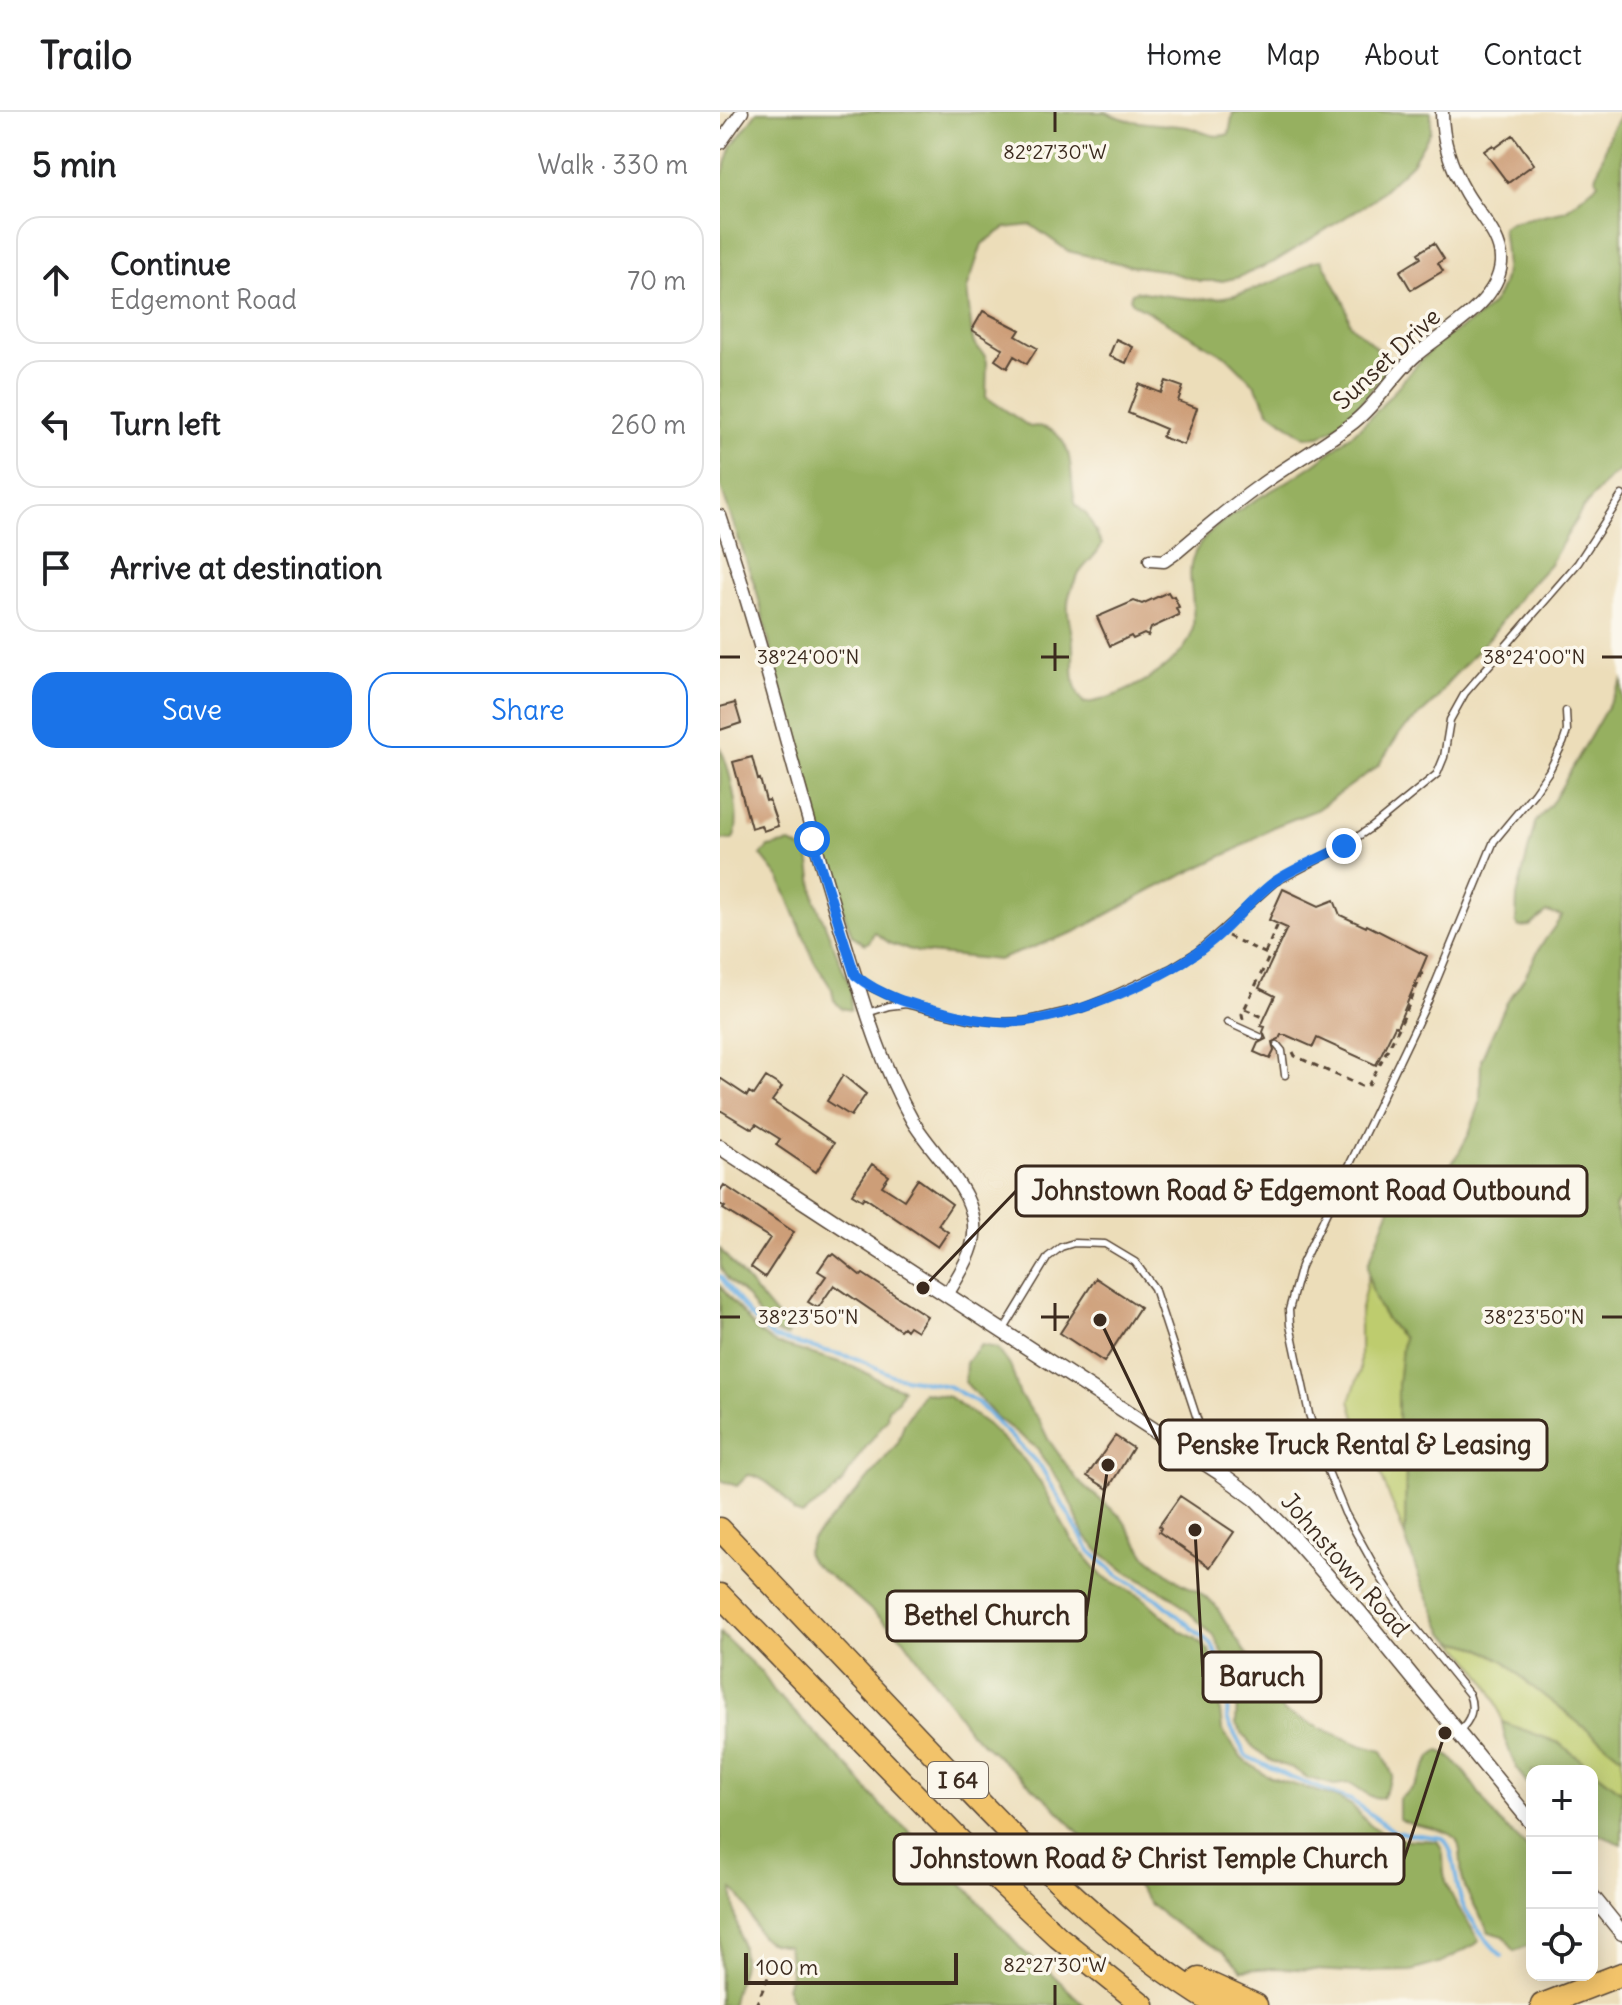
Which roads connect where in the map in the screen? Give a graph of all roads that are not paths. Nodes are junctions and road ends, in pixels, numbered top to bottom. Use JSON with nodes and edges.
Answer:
{"nodes":[{"id":1,"x":742,"y":112,"type":"edge"},
{"id":2,"x":1442,"y":112,"type":"edge"},
{"id":3,"x":720,"y":143,"type":"edge"},
{"id":4,"x":1622,"y":495,"type":"edge"},
{"id":5,"x":720,"y":516,"type":"edge"},
{"id":6,"x":1150,"y":560,"type":"dead end"},
{"id":7,"x":1566,"y":711,"type":"dead end"},
{"id":8,"x":855,"y":975,"type":"junction"},
{"id":9,"x":906,"y":1004,"type":"junction"},
{"id":10,"x":867,"y":1013,"type":"junction"},
{"id":11,"x":1227,"y":1022,"type":"dead end"},
{"id":12,"x":1260,"y":1037,"type":"dead end"},
{"id":13,"x":1277,"y":1045,"type":"dead end"},
{"id":14,"x":1285,"y":1075,"type":"dead end"},
{"id":15,"x":720,"y":1147,"type":"edge"},
{"id":16,"x":947,"y":1295,"type":"junction"},
{"id":17,"x":1003,"y":1331,"type":"junction"},
{"id":18,"x":1206,"y":1464,"type":"junction"},
{"id":19,"x":720,"y":1529,"type":"edge"},
{"id":20,"x":720,"y":1595,"type":"edge"},
{"id":21,"x":1458,"y":1733,"type":"junction"},
{"id":22,"x":1526,"y":1816,"type":"edge"},
{"id":23,"x":1598,"y":1903,"type":"edge"},
{"id":24,"x":1622,"y":1933,"type":"edge"},
{"id":25,"x":1153,"y":1962,"type":"junction"},
{"id":26,"x":1622,"y":1974,"type":"edge"},
{"id":27,"x":1137,"y":2002,"type":"edge"},
{"id":28,"x":1217,"y":2005,"type":"edge"},
{"id":29,"x":1256,"y":2005,"type":"edge"},
{"id":30,"x":1542,"y":2005,"type":"edge"}],
"edges":[{"from":1,"to":3,"type":"street"},
{"from":2,"to":6,"type":"street","name":"Sunset Drive"},
{"from":4,"to":9,"type":"lane"},
{"from":5,"to":8,"type":"street"},
{"from":7,"to":21,"type":"lane"},
{"from":8,"to":9,"type":"lane"},
{"from":8,"to":10,"type":"street"},
{"from":9,"to":10,"type":"lane"},
{"from":10,"to":16,"type":"street"},
{"from":11,"to":12,"type":"lane"},
{"from":13,"to":14,"type":"lane"},
{"from":15,"to":16,"type":"street","name":"Johnstown Road"},
{"from":16,"to":17,"type":"street","name":"Johnstown Road"},
{"from":17,"to":18,"type":"street","name":"Johnstown Road"},
{"from":17,"to":18,"type":"lane"},
{"from":18,"to":21,"type":"street","name":"Johnstown Road"},
{"from":19,"to":25,"type":"highway","number":"I 64"},
{"from":20,"to":27,"type":"highway","number":"I 64"},
{"from":21,"to":22,"type":"street","name":"Johnstown Road"},
{"from":23,"to":24,"type":"street"},
{"from":25,"to":28,"type":"highway","number":"I 64"},
{"from":25,"to":29,"type":"highway"},
{"from":26,"to":30,"type":"highway"}]}
